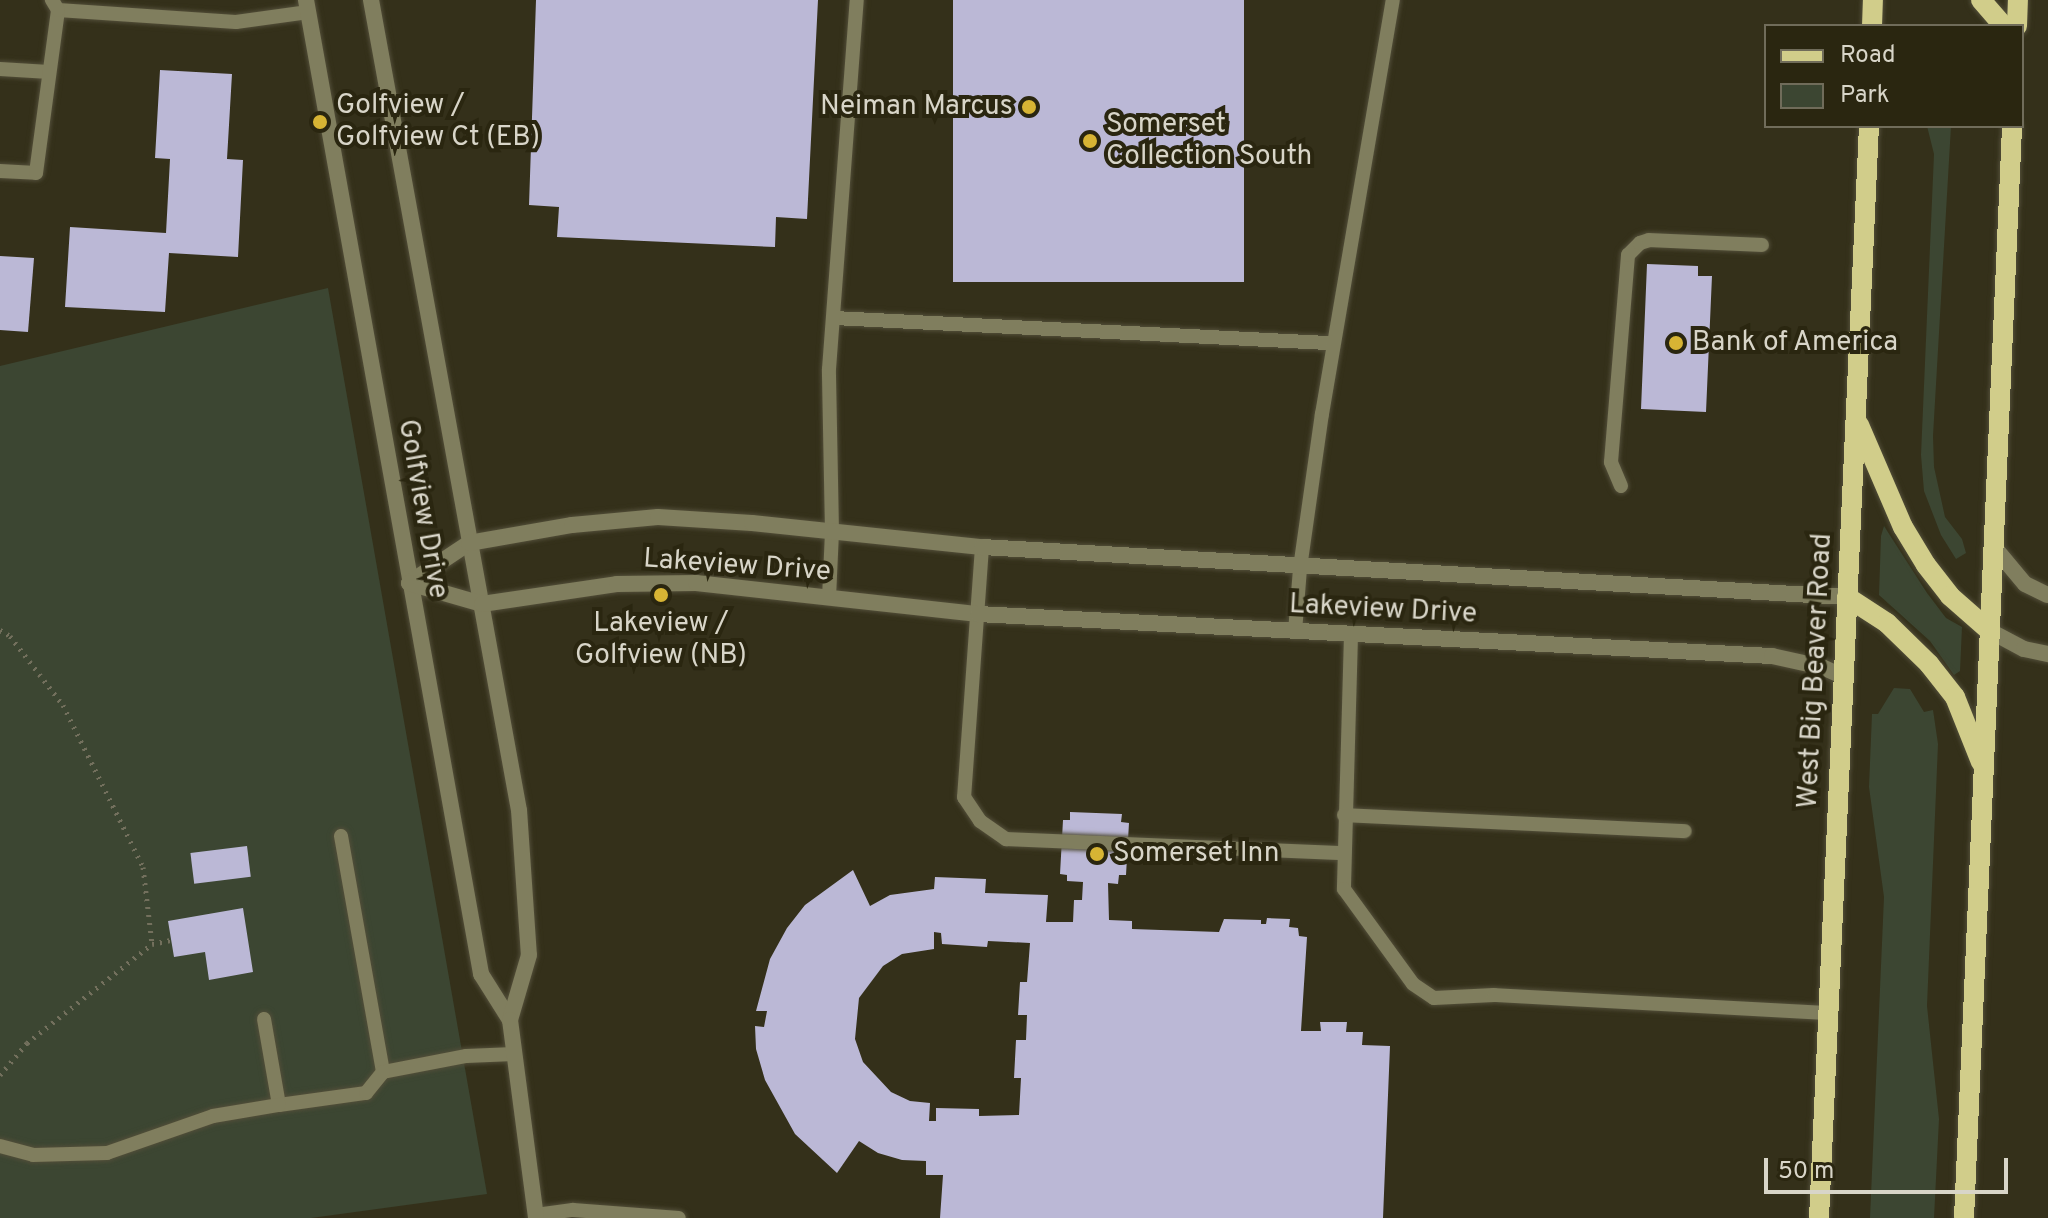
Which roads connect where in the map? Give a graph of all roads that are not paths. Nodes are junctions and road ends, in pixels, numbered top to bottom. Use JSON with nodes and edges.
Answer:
{"nodes":[{"id":1,"x":371,"y":0,"type":"edge"},
{"id":2,"x":857,"y":0,"type":"edge"},
{"id":3,"x":1393,"y":0,"type":"edge"},
{"id":4,"x":1873,"y":0,"type":"edge"},
{"id":5,"x":1981,"y":0,"type":"edge"},
{"id":6,"x":2018,"y":0,"type":"edge"},
{"id":7,"x":55,"y":5,"type":"edge"},
{"id":8,"x":307,"y":6,"type":"edge"},
{"id":9,"x":1872,"y":24,"type":"edge"},
{"id":10,"x":2002,"y":24,"type":"edge"},
{"id":11,"x":2017,"y":24,"type":"edge"},
{"id":12,"x":0,"y":69,"type":"edge"},
{"id":13,"x":49,"y":72,"type":"junction"},
{"id":14,"x":1869,"y":128,"type":"edge"},
{"id":15,"x":2012,"y":128,"type":"edge"},
{"id":16,"x":0,"y":171,"type":"edge"},
{"id":17,"x":1762,"y":245,"type":"dead end"},
{"id":18,"x":834,"y":318,"type":"junction"},
{"id":19,"x":1333,"y":343,"type":"junction"},
{"id":20,"x":1857,"y":420,"type":"junction"},
{"id":21,"x":1621,"y":486,"type":"dead end"},
{"id":22,"x":832,"y":532,"type":"junction"},
{"id":23,"x":469,"y":543,"type":"junction"},
{"id":24,"x":982,"y":547,"type":"junction"},
{"id":25,"x":1994,"y":547,"type":"junction"},
{"id":26,"x":1300,"y":568,"type":"junction"},
{"id":27,"x":409,"y":583,"type":"junction"},
{"id":28,"x":2048,"y":595,"type":"edge"},
{"id":29,"x":1847,"y":597,"type":"junction"},
{"id":30,"x":829,"y":598,"type":"junction"},
{"id":31,"x":482,"y":604,"type":"junction"},
{"id":32,"x":978,"y":614,"type":"junction"},
{"id":33,"x":1990,"y":631,"type":"junction"},
{"id":34,"x":1295,"y":632,"type":"junction"},
{"id":35,"x":1351,"y":635,"type":"junction"},
{"id":36,"x":2048,"y":654,"type":"edge"},
{"id":37,"x":1844,"y":677,"type":"junction"},
{"id":38,"x":1983,"y":769,"type":"junction"},
{"id":39,"x":1344,"y":815,"type":"junction"},
{"id":40,"x":1685,"y":831,"type":"dead end"},
{"id":41,"x":341,"y":836,"type":"dead end"},
{"id":42,"x":1344,"y":853,"type":"junction"},
{"id":43,"x":1829,"y":1013,"type":"junction"},
{"id":44,"x":264,"y":1019,"type":"dead end"},
{"id":45,"x":510,"y":1020,"type":"junction"},
{"id":46,"x":514,"y":1054,"type":"junction"},
{"id":47,"x":383,"y":1072,"type":"junction"},
{"id":48,"x":279,"y":1105,"type":"junction"},
{"id":49,"x":0,"y":1146,"type":"edge"},
{"id":50,"x":536,"y":1216,"type":"edge"},
{"id":51,"x":679,"y":1218,"type":"edge"},
{"id":52,"x":1819,"y":1218,"type":"edge"},
{"id":53,"x":1964,"y":1218,"type":"edge"}],
"edges":[{"from":1,"to":23,"type":"street","name":"Golfview Drive"},
{"from":2,"to":18,"type":"lane"},
{"from":3,"to":19,"type":"lane"},
{"from":4,"to":9,"type":"main road"},
{"from":5,"to":10,"type":"main road"},
{"from":6,"to":11,"type":"main road"},
{"from":7,"to":8,"type":"lane"},
{"from":7,"to":13,"type":"lane"},
{"from":8,"to":27,"type":"street","name":"Golfview Drive"},
{"from":12,"to":13,"type":"lane"},
{"from":13,"to":16,"type":"lane"},
{"from":14,"to":20,"type":"main road","name":"West Big Beaver Road"},
{"from":15,"to":25,"type":"main road"},
{"from":17,"to":21,"type":"lane"},
{"from":18,"to":19,"type":"lane"},
{"from":18,"to":22,"type":"lane"},
{"from":19,"to":26,"type":"lane"},
{"from":20,"to":29,"type":"main road","name":"West Big Beaver Road"},
{"from":20,"to":33,"type":"main road"},
{"from":22,"to":23,"type":"street","name":"Lakeview Drive"},
{"from":22,"to":24,"type":"street","name":"Lakeview Drive"},
{"from":22,"to":30,"type":"lane"},
{"from":23,"to":27,"type":"street","name":"Lakeview Drive"},
{"from":23,"to":31,"type":"street","name":"Golfview Drive"},
{"from":24,"to":26,"type":"street","name":"Lakeview Drive"},
{"from":24,"to":32,"type":"lane"},
{"from":25,"to":28,"type":"street"},
{"from":25,"to":33,"type":"main road"},
{"from":26,"to":29,"type":"street","name":"Lakeview Drive"},
{"from":26,"to":34,"type":"lane"},
{"from":27,"to":31,"type":"street","name":"Lakeview Drive"},
{"from":27,"to":45,"type":"street","name":"Golfview Drive"},
{"from":29,"to":37,"type":"main road","name":"West Big Beaver Road"},
{"from":29,"to":38,"type":"main road"},
{"from":30,"to":31,"type":"street","name":"Lakeview Drive"},
{"from":30,"to":32,"type":"street","name":"Lakeview Drive"},
{"from":31,"to":45,"type":"street","name":"Golfview Drive"},
{"from":32,"to":34,"type":"street","name":"Lakeview Drive"},
{"from":32,"to":42,"type":"lane"},
{"from":33,"to":36,"type":"street"},
{"from":33,"to":38,"type":"main road"},
{"from":34,"to":35,"type":"street","name":"Lakeview Drive"},
{"from":35,"to":37,"type":"street","name":"Lakeview Drive"},
{"from":35,"to":39,"type":"lane"},
{"from":37,"to":43,"type":"main road","name":"West Big Beaver Road"},
{"from":38,"to":53,"type":"main road"},
{"from":39,"to":40,"type":"lane"},
{"from":39,"to":42,"type":"lane"},
{"from":41,"to":47,"type":"lane"},
{"from":42,"to":43,"type":"lane"},
{"from":43,"to":52,"type":"main road","name":"West Big Beaver Road"},
{"from":44,"to":48,"type":"lane"},
{"from":45,"to":46,"type":"street","name":"Golfview Drive"},
{"from":46,"to":47,"type":"lane"},
{"from":46,"to":50,"type":"street","name":"Golfview Drive"},
{"from":47,"to":48,"type":"lane"},
{"from":48,"to":49,"type":"lane"},
{"from":50,"to":51,"type":"lane"}]}
